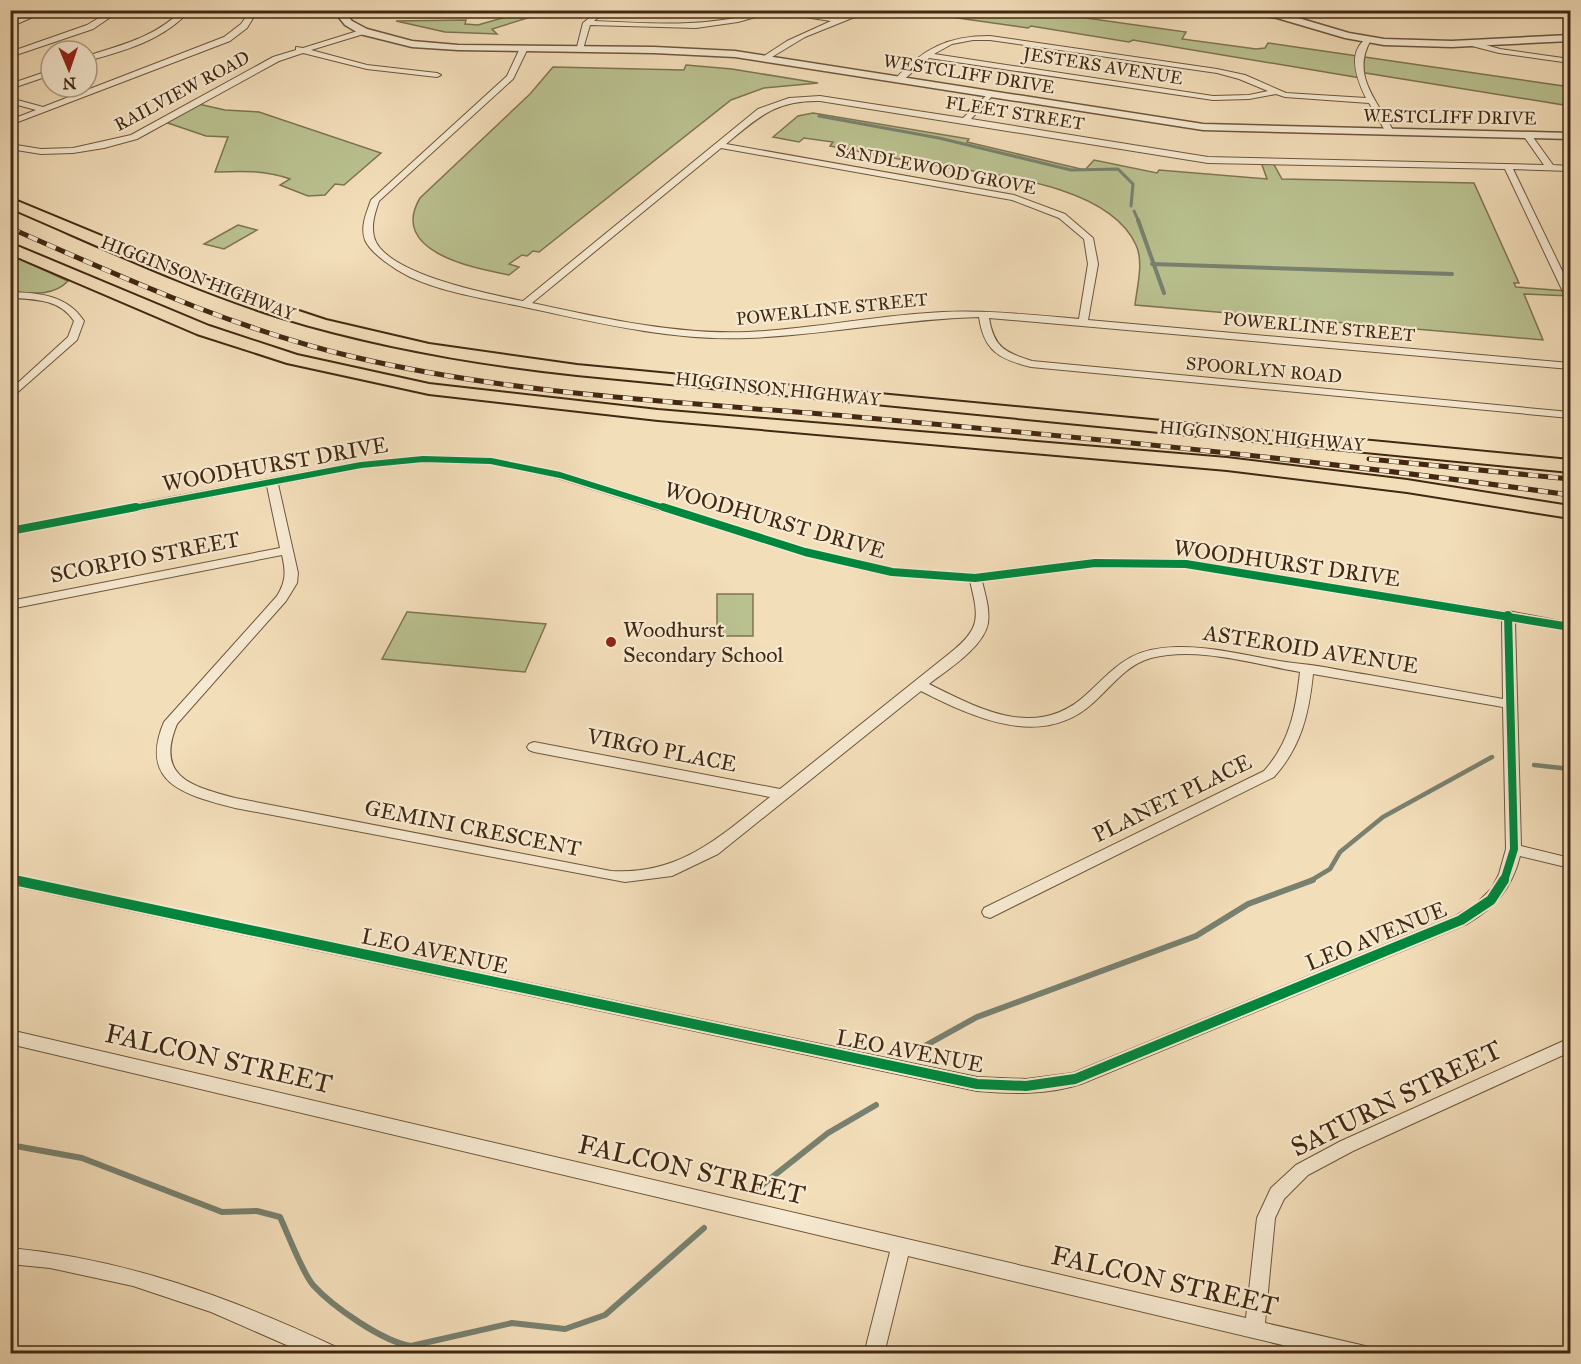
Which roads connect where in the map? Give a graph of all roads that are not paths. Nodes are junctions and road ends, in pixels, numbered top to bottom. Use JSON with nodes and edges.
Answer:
{"nodes":[{"id":1,"x":46,"y":10,"type":"edge"},
{"id":2,"x":118,"y":10,"type":"edge"},
{"id":3,"x":187,"y":10,"type":"edge"},
{"id":4,"x":255,"y":10,"type":"edge"},
{"id":5,"x":338,"y":10,"type":"edge"},
{"id":6,"x":604,"y":10,"type":"edge"},
{"id":7,"x":751,"y":10,"type":"edge"},
{"id":8,"x":869,"y":10,"type":"edge"},
{"id":9,"x":1230,"y":10,"type":"edge"},
{"id":10,"x":1259,"y":11,"type":"edge"},
{"id":11,"x":759,"y":14,"type":"junction"},
{"id":12,"x":841,"y":21,"type":"junction"},
{"id":13,"x":587,"y":23,"type":"junction"},
{"id":14,"x":10,"y":25,"type":"edge"},
{"id":15,"x":364,"y":31,"type":"junction"},
{"id":16,"x":1570,"y":38,"type":"edge"},
{"id":17,"x":1367,"y":40,"type":"junction"},
{"id":18,"x":1475,"y":44,"type":"junction"},
{"id":19,"x":524,"y":48,"type":"junction"},
{"id":20,"x":579,"y":49,"type":"junction"},
{"id":21,"x":299,"y":50,"type":"junction"},
{"id":22,"x":10,"y":55,"type":"edge"},
{"id":23,"x":99,"y":55,"type":"edge"},
{"id":24,"x":927,"y":55,"type":"junction"},
{"id":25,"x":767,"y":58,"type":"junction"},
{"id":26,"x":1570,"y":61,"type":"edge"},
{"id":27,"x":438,"y":75,"type":"dead end"},
{"id":28,"x":39,"y":76,"type":"edge"},
{"id":29,"x":899,"y":79,"type":"junction"},
{"id":30,"x":10,"y":87,"type":"edge"},
{"id":31,"x":1274,"y":92,"type":"junction"},
{"id":32,"x":990,"y":94,"type":"junction"},
{"id":33,"x":10,"y":100,"type":"edge"},
{"id":34,"x":1373,"y":101,"type":"junction"},
{"id":35,"x":44,"y":110,"type":"junction"},
{"id":36,"x":965,"y":121,"type":"junction"},
{"id":37,"x":10,"y":123,"type":"edge"},
{"id":38,"x":1390,"y":132,"type":"junction"},
{"id":39,"x":1527,"y":135,"type":"junction"},
{"id":40,"x":1570,"y":136,"type":"edge"},
{"id":41,"x":10,"y":146,"type":"edge"},
{"id":42,"x":718,"y":146,"type":"junction"},
{"id":43,"x":1508,"y":167,"type":"junction"},
{"id":44,"x":1551,"y":168,"type":"junction"},
{"id":45,"x":1570,"y":168,"type":"edge"},
{"id":46,"x":10,"y":202,"type":"edge"},
{"id":47,"x":10,"y":249,"type":"edge"},
{"id":48,"x":1570,"y":296,"type":"edge"},
{"id":49,"x":12,"y":297,"type":"edge"},
{"id":50,"x":525,"y":303,"type":"junction"},
{"id":51,"x":983,"y":314,"type":"junction"},
{"id":52,"x":1083,"y":322,"type":"junction"},
{"id":53,"x":1570,"y":366,"type":"edge"},
{"id":54,"x":10,"y":396,"type":"edge"},
{"id":55,"x":1570,"y":415,"type":"edge"},
{"id":56,"x":1570,"y":466,"type":"edge"},
{"id":57,"x":272,"y":481,"type":"junction"},
{"id":58,"x":1570,"y":514,"type":"edge"},
{"id":59,"x":10,"y":531,"type":"edge"},
{"id":60,"x":287,"y":550,"type":"junction"},
{"id":61,"x":975,"y":578,"type":"junction"},
{"id":62,"x":10,"y":605,"type":"edge"},
{"id":63,"x":1508,"y":615,"type":"junction"},
{"id":64,"x":1570,"y":627,"type":"edge"},
{"id":65,"x":1307,"y":668,"type":"junction"},
{"id":66,"x":920,"y":685,"type":"junction"},
{"id":67,"x":1509,"y":704,"type":"junction"},
{"id":68,"x":534,"y":747,"type":"dead end"},
{"id":69,"x":783,"y":794,"type":"junction"},
{"id":70,"x":1514,"y":849,"type":"junction"},
{"id":71,"x":1570,"y":863,"type":"edge"},
{"id":72,"x":10,"y":879,"type":"edge"},
{"id":73,"x":990,"y":912,"type":"dead end"},
{"id":74,"x":10,"y":1037,"type":"edge"},
{"id":75,"x":1570,"y":1045,"type":"edge"},
{"id":76,"x":902,"y":1246,"type":"junction"},
{"id":77,"x":10,"y":1256,"type":"edge"},
{"id":78,"x":1255,"y":1329,"type":"junction"},
{"id":79,"x":329,"y":1353,"type":"edge"},
{"id":80,"x":874,"y":1353,"type":"edge"},
{"id":81,"x":1361,"y":1353,"type":"edge"}],
"edges":[{"from":1,"to":14,"type":"street"},
{"from":2,"to":22,"type":"street"},
{"from":3,"to":23,"type":"street"},
{"from":4,"to":35,"type":"street"},
{"from":5,"to":15,"type":"street","name":"WESTCLIFF DRIVE"},
{"from":6,"to":13,"type":"street"},
{"from":7,"to":11,"type":"street"},
{"from":8,"to":12,"type":"street"},
{"from":9,"to":10,"type":"street"},
{"from":10,"to":17,"type":"street"},
{"from":11,"to":12,"type":"street"},
{"from":11,"to":13,"type":"street"},
{"from":12,"to":25,"type":"street"},
{"from":13,"to":20,"type":"street"},
{"from":15,"to":19,"type":"street","name":"WESTCLIFF DRIVE"},
{"from":15,"to":21,"type":"street","name":"RAILVIEW ROAD"},
{"from":16,"to":18,"type":"street"},
{"from":17,"to":18,"type":"street"},
{"from":17,"to":34,"type":"street"},
{"from":18,"to":26,"type":"street"},
{"from":19,"to":20,"type":"street","name":"WESTCLIFF DRIVE"},
{"from":19,"to":50,"type":"street","name":"POWERLINE STREET"},
{"from":20,"to":25,"type":"street","name":"WESTCLIFF DRIVE"},
{"from":21,"to":27,"type":"street"},
{"from":21,"to":41,"type":"street","name":"RAILVIEW ROAD"},
{"from":24,"to":29,"type":"street"},
{"from":24,"to":31,"type":"street","name":"JESTERS AVENUE"},
{"from":24,"to":31,"type":"street"},
{"from":25,"to":29,"type":"street","name":"WESTCLIFF DRIVE"},
{"from":28,"to":30,"type":"street"},
{"from":29,"to":32,"type":"street","name":"WESTCLIFF DRIVE"},
{"from":31,"to":34,"type":"street"},
{"from":32,"to":36,"type":"street"},
{"from":32,"to":38,"type":"street","name":"WESTCLIFF DRIVE"},
{"from":33,"to":35,"type":"street"},
{"from":34,"to":38,"type":"street"},
{"from":35,"to":37,"type":"street"},
{"from":36,"to":42,"type":"street","name":"FLEET STREET"},
{"from":36,"to":43,"type":"street","name":"FLEET STREET"},
{"from":38,"to":39,"type":"street","name":"WESTCLIFF DRIVE"},
{"from":39,"to":40,"type":"street","name":"WESTCLIFF DRIVE"},
{"from":39,"to":44,"type":"street"},
{"from":42,"to":50,"type":"street","name":"FLEET STREET"},
{"from":42,"to":52,"type":"street","name":"SANDLEWOOD GROVE"},
{"from":43,"to":44,"type":"street","name":"FLEET STREET"},
{"from":43,"to":48,"type":"street"},
{"from":44,"to":45,"type":"street","name":"FLEET STREET"},
{"from":46,"to":56,"type":"highway","name":"HIGGINSON HIGHWAY"},
{"from":47,"to":58,"type":"highway","name":"HIGGINSON HIGHWAY"},
{"from":49,"to":54,"type":"street"},
{"from":50,"to":51,"type":"street","name":"POWERLINE STREET"},
{"from":51,"to":52,"type":"street","name":"POWERLINE STREET"},
{"from":51,"to":55,"type":"street","name":"SPOORLYN ROAD"},
{"from":52,"to":53,"type":"street","name":"POWERLINE STREET"},
{"from":57,"to":59,"type":"street","name":"WOODHURST DRIVE"},
{"from":57,"to":60,"type":"street","name":"GEMINI CRESCENT"},
{"from":57,"to":61,"type":"street","name":"WOODHURST DRIVE"},
{"from":60,"to":62,"type":"street","name":"SCORPIO STREET"},
{"from":60,"to":69,"type":"street","name":"GEMINI CRESCENT"},
{"from":61,"to":63,"type":"street","name":"WOODHURST DRIVE"},
{"from":61,"to":66,"type":"street","name":"GEMINI CRESCENT"},
{"from":63,"to":64,"type":"street","name":"WOODHURST DRIVE"},
{"from":63,"to":67,"type":"street","name":"LEO AVENUE"},
{"from":65,"to":66,"type":"street","name":"ASTEROID AVENUE"},
{"from":65,"to":67,"type":"street","name":"ASTEROID AVENUE"},
{"from":65,"to":73,"type":"street","name":"PLANET PLACE"},
{"from":66,"to":69,"type":"street","name":"GEMINI CRESCENT"},
{"from":67,"to":70,"type":"street","name":"LEO AVENUE"},
{"from":68,"to":69,"type":"street","name":"VIRGO PLACE"},
{"from":70,"to":71,"type":"street"},
{"from":70,"to":72,"type":"street","name":"LEO AVENUE"},
{"from":74,"to":76,"type":"street","name":"FALCON STREET"},
{"from":75,"to":78,"type":"street","name":"SATURN STREET"},
{"from":76,"to":78,"type":"street","name":"FALCON STREET"},
{"from":76,"to":80,"type":"street"},
{"from":77,"to":79,"type":"street"},
{"from":78,"to":81,"type":"street","name":"FALCON STREET"}]}
